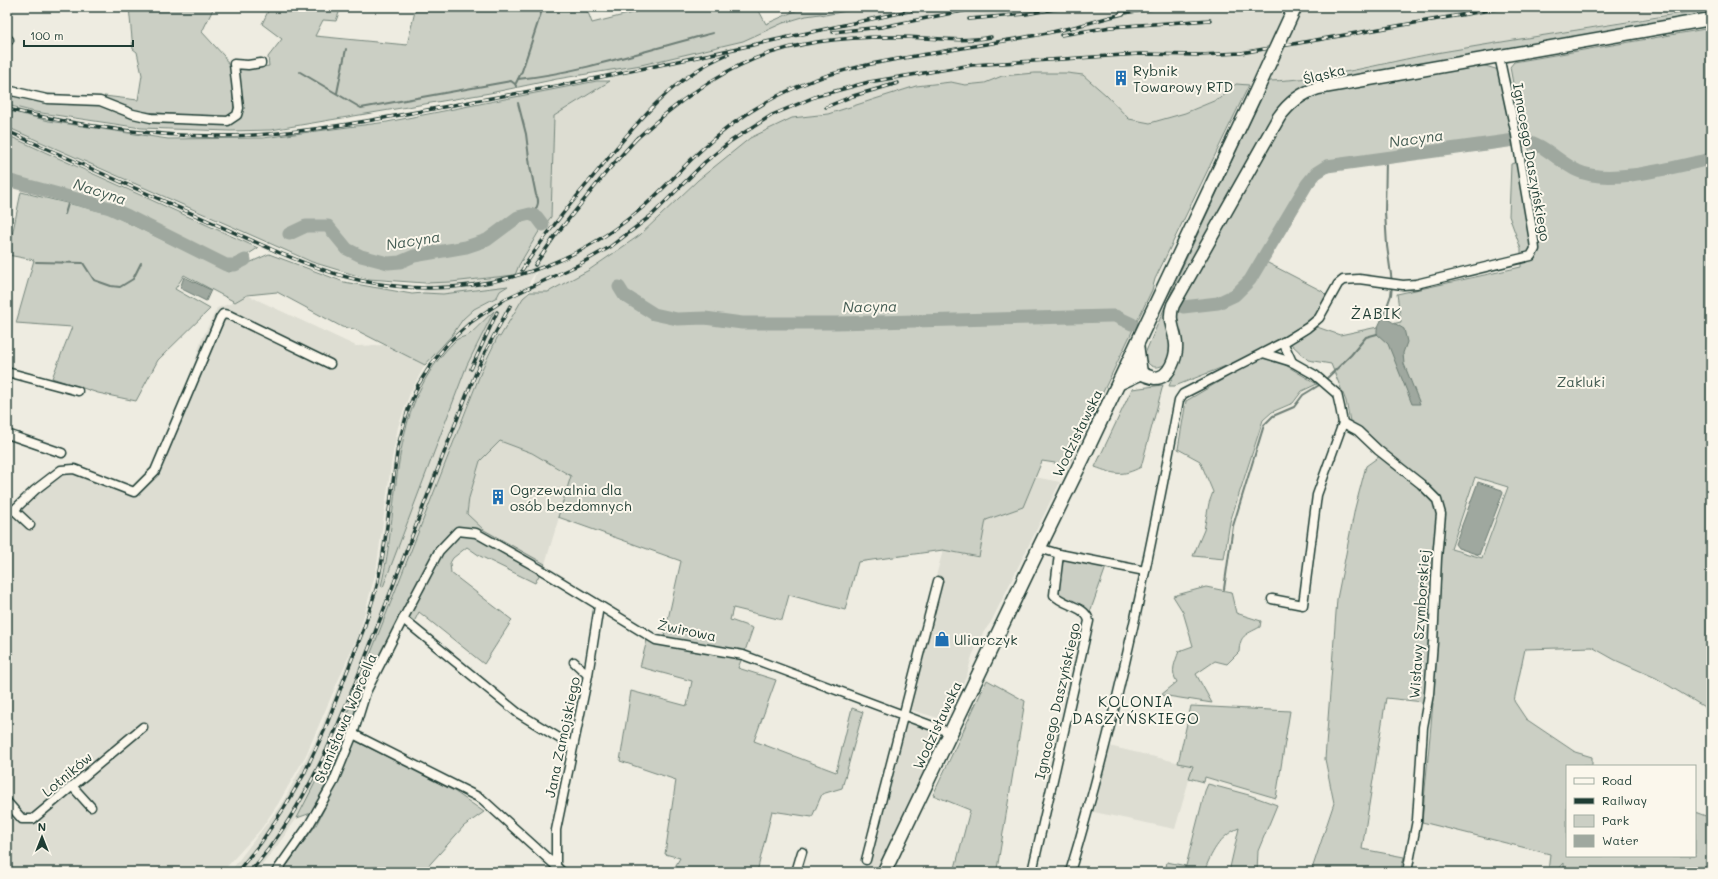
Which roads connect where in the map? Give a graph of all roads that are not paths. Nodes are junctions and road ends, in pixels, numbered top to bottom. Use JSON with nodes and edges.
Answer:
{"nodes":[{"id":1,"x":1295,"y":7,"type":"edge"},
{"id":2,"x":1711,"y":19,"type":"edge"},
{"id":3,"x":1499,"y":56,"type":"junction"},
{"id":4,"x":262,"y":63,"type":"dead end"},
{"id":5,"x":7,"y":90,"type":"edge"},
{"id":6,"x":1283,"y":342,"type":"junction"},
{"id":7,"x":1137,"y":344,"type":"junction"},
{"id":8,"x":1263,"y":353,"type":"junction"},
{"id":9,"x":1292,"y":362,"type":"junction"},
{"id":10,"x":330,"y":364,"type":"dead end"},
{"id":11,"x":1126,"y":367,"type":"junction"},
{"id":12,"x":7,"y":372,"type":"edge"},
{"id":13,"x":1141,"y":373,"type":"junction"},
{"id":14,"x":1119,"y":383,"type":"junction"},
{"id":15,"x":78,"y":391,"type":"dead end"},
{"id":16,"x":1342,"y":423,"type":"junction"},
{"id":17,"x":7,"y":434,"type":"edge"},
{"id":18,"x":62,"y":453,"type":"dead end"},
{"id":19,"x":11,"y":511,"type":"edge"},
{"id":20,"x":30,"y":525,"type":"dead end"},
{"id":21,"x":458,"y":531,"type":"joint"},
{"id":22,"x":1038,"y":548,"type":"junction"},
{"id":23,"x":1059,"y":554,"type":"junction"},
{"id":24,"x":1145,"y":571,"type":"junction"},
{"id":25,"x":938,"y":581,"type":"dead end"},
{"id":26,"x":1272,"y":599,"type":"dead end"},
{"id":27,"x":599,"y":606,"type":"junction"},
{"id":28,"x":403,"y":619,"type":"junction"},
{"id":29,"x":574,"y":662,"type":"dead end"},
{"id":30,"x":588,"y":675,"type":"junction"},
{"id":31,"x":904,"y":715,"type":"junction"},
{"id":32,"x":143,"y":726,"type":"dead end"},
{"id":33,"x":951,"y":733,"type":"junction"},
{"id":34,"x":353,"y":734,"type":"junction"},
{"id":35,"x":572,"y":746,"type":"junction"},
{"id":36,"x":72,"y":786,"type":"junction"},
{"id":37,"x":7,"y":802,"type":"edge"},
{"id":38,"x":91,"y":806,"type":"dead end"},
{"id":39,"x":802,"y":852,"type":"dead end"},
{"id":40,"x":866,"y":860,"type":"dead end"},
{"id":41,"x":556,"y":866,"type":"junction"},
{"id":42,"x":276,"y":872,"type":"edge"},
{"id":43,"x":562,"y":872,"type":"edge"},
{"id":44,"x":796,"y":872,"type":"edge"},
{"id":45,"x":884,"y":872,"type":"edge"},
{"id":46,"x":1032,"y":872,"type":"edge"},
{"id":47,"x":1070,"y":872,"type":"edge"},
{"id":48,"x":1407,"y":872,"type":"edge"}],
"edges":[{"from":1,"to":7,"type":"main road","name":"Wodzisławska","bridge":true},
{"from":2,"to":3,"type":"street","name":"Śląska"},
{"from":3,"to":6,"type":"street","name":"Ignacego Daszyńskiego"},
{"from":3,"to":13,"type":"street","name":"Śląska"},
{"from":4,"to":5,"type":"street"},
{"from":6,"to":8,"type":"street","name":"Ignacego Daszyńskiego"},
{"from":6,"to":9,"type":"street"},
{"from":7,"to":11,"type":"main road","name":"Wodzisławska"},
{"from":7,"to":13,"type":"street"},
{"from":8,"to":9,"type":"street"},
{"from":8,"to":24,"type":"street","name":"Ignacego Daszyńskiego"},
{"from":9,"to":16,"type":"street"},
{"from":10,"to":19,"type":"street"},
{"from":11,"to":13,"type":"street","name":"Śląska"},
{"from":11,"to":14,"type":"main road","name":"Wodzisławska"},
{"from":12,"to":15,"type":"street"},
{"from":13,"to":14,"type":"main road"},
{"from":14,"to":22,"type":"main road","name":"Wodzisławska"},
{"from":16,"to":26,"type":"street"},
{"from":16,"to":48,"type":"street","name":"Wisławy Szymborskiej"},
{"from":17,"to":18,"type":"street"},
{"from":19,"to":20,"type":"street"},
{"from":21,"to":27,"type":"street","name":"Żwirowa"},
{"from":21,"to":28,"type":"street","name":"Stanisława Worcella"},
{"from":22,"to":23,"type":"street"},
{"from":22,"to":33,"type":"main road","name":"Wodzisławska"},
{"from":23,"to":24,"type":"street"},
{"from":23,"to":46,"type":"street","name":"Ignacego Daszyńskiego"},
{"from":24,"to":47,"type":"street","name":"Ignacego Daszyńskiego"},
{"from":25,"to":31,"type":"street"},
{"from":27,"to":30,"type":"street","name":"Jana Zamojskiego"},
{"from":27,"to":31,"type":"street","name":"Żwirowa"},
{"from":28,"to":34,"type":"street","name":"Stanisława Worcella"},
{"from":28,"to":35,"type":"street"},
{"from":29,"to":30,"type":"street"},
{"from":30,"to":35,"type":"street","name":"Jana Zamojskiego"},
{"from":31,"to":33,"type":"street","name":"Żwirowa"},
{"from":31,"to":40,"type":"street"},
{"from":32,"to":36,"type":"street","name":"Lotników"},
{"from":33,"to":45,"type":"main road","name":"Wodzisławska"},
{"from":34,"to":41,"type":"street"},
{"from":34,"to":42,"type":"street","name":"Stanisława Worcella"},
{"from":35,"to":41,"type":"street","name":"Jana Zamojskiego"},
{"from":36,"to":37,"type":"street","name":"Lotników"},
{"from":36,"to":38,"type":"street"},
{"from":39,"to":44,"type":"street"},
{"from":41,"to":43,"type":"street"}]}
